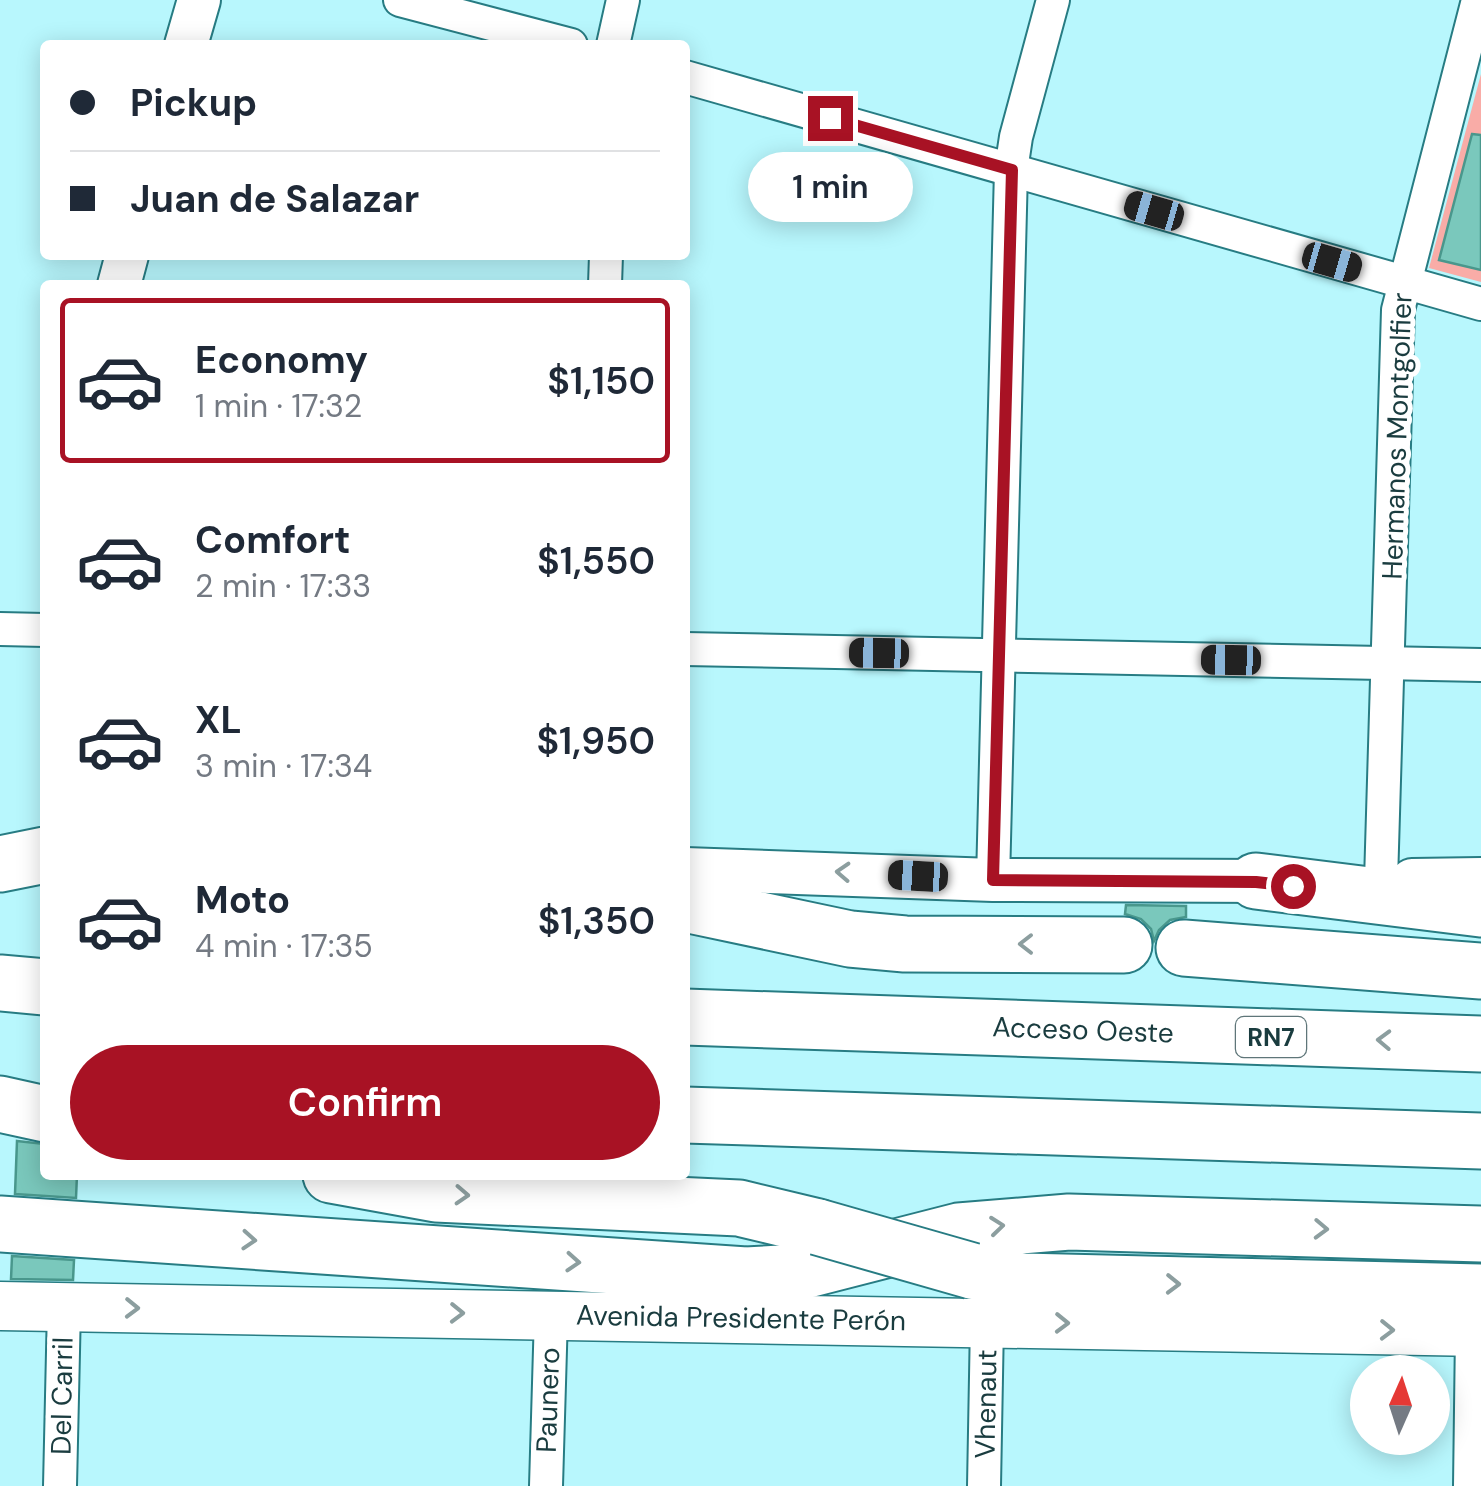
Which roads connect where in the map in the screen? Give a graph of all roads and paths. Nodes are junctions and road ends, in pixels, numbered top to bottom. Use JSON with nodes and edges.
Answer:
{"nodes":[{"id":1,"x":198,"y":0,"type":"edge"},
{"id":2,"x":400,"y":0,"type":"edge"},
{"id":3,"x":623,"y":0,"type":"edge"},
{"id":4,"x":1053,"y":0,"type":"edge"},
{"id":5,"x":1478,"y":0,"type":"edge"},
{"id":6,"x":187,"y":40,"type":"edge"},
{"id":7,"x":551,"y":40,"type":"edge"},
{"id":8,"x":614,"y":40,"type":"edge"},
{"id":9,"x":690,"y":78,"type":"edge"},
{"id":10,"x":1012,"y":170,"type":"junction"},
{"id":11,"x":1403,"y":282,"type":"junction"},
{"id":12,"x":1481,"y":304,"type":"edge"},
{"id":13,"x":0,"y":630,"type":"edge"},
{"id":14,"x":40,"y":630,"type":"edge"},
{"id":15,"x":690,"y":649,"type":"edge"},
{"id":16,"x":996,"y":655,"type":"junction"},
{"id":17,"x":1388,"y":663,"type":"junction"},
{"id":18,"x":1481,"y":665,"type":"edge"},
{"id":19,"x":0,"y":842,"type":"edge"},
{"id":20,"x":40,"y":846,"type":"edge"},
{"id":21,"x":40,"y":856,"type":"edge"},
{"id":22,"x":0,"y":864,"type":"edge"},
{"id":23,"x":690,"y":869,"type":"edge"},
{"id":24,"x":1481,"y":879,"type":"edge"},
{"id":25,"x":993,"y":880,"type":"junction"},
{"id":26,"x":1381,"y":881,"type":"junction"},
{"id":27,"x":1256,"y":882,"type":"junction"},
{"id":28,"x":690,"y":905,"type":"edge"},
{"id":29,"x":1481,"y":910,"type":"edge"},
{"id":30,"x":1124,"y":944,"type":"dead end"},
{"id":31,"x":1184,"y":948,"type":"dead end"},
{"id":32,"x":1481,"y":971,"type":"edge"},
{"id":33,"x":0,"y":983,"type":"edge"},
{"id":34,"x":40,"y":986,"type":"edge"},
{"id":35,"x":690,"y":1017,"type":"edge"},
{"id":36,"x":1481,"y":1044,"type":"edge"},
{"id":37,"x":0,"y":1082,"type":"edge"},
{"id":38,"x":40,"y":1086,"type":"edge"},
{"id":39,"x":0,"y":1104,"type":"edge"},
{"id":40,"x":40,"y":1113,"type":"edge"},
{"id":41,"x":690,"y":1115,"type":"edge"},
{"id":42,"x":1481,"y":1142,"type":"edge"},
{"id":43,"x":359,"y":1180,"type":"edge"},
{"id":44,"x":16,"y":1227,"type":"edge"},
{"id":45,"x":1481,"y":1234,"type":"edge"},
{"id":46,"x":0,"y":1306,"type":"edge"},
{"id":47,"x":64,"y":1306,"type":"junction"},
{"id":48,"x":551,"y":1315,"type":"junction"},
{"id":49,"x":1478,"y":1318,"type":"edge"},
{"id":50,"x":988,"y":1322,"type":"junction"},
{"id":51,"x":60,"y":1486,"type":"edge"},
{"id":52,"x":546,"y":1486,"type":"edge"},
{"id":53,"x":984,"y":1486,"type":"edge"},
{"id":54,"x":1470,"y":1486,"type":"edge"}],
"edges":[{"from":1,"to":6,"type":"street"},
{"from":2,"to":7,"type":"street"},
{"from":3,"to":8,"type":"street"},
{"from":4,"to":10,"type":"street"},
{"from":5,"to":11,"type":"street","name":"Hermanos Montgolfier"},
{"from":9,"to":10,"type":"street"},
{"from":10,"to":11,"type":"street"},
{"from":10,"to":16,"type":"street"},
{"from":11,"to":12,"type":"street"},
{"from":11,"to":17,"type":"street","name":"Hermanos Montgolfier"},
{"from":13,"to":14,"type":"street"},
{"from":15,"to":16,"type":"street"},
{"from":16,"to":17,"type":"street"},
{"from":16,"to":25,"type":"street"},
{"from":17,"to":18,"type":"street"},
{"from":17,"to":26,"type":"street","name":"Hermanos Montgolfier"},
{"from":19,"to":20,"type":"main road"},
{"from":21,"to":22,"type":"highway"},
{"from":25,"to":23,"type":"street","one_way":true},
{"from":24,"to":26,"type":"street"},
{"from":25,"to":27,"type":"street"},
{"from":26,"to":27,"type":"street"},
{"from":27,"to":29,"type":"highway"},
{"from":30,"to":28,"type":"highway","one_way":true},
{"from":31,"to":32,"type":"highway"},
{"from":33,"to":34,"type":"highway"},
{"from":36,"to":35,"type":"highway","name":"Acceso Oeste","number":"RN7","one_way":true},
{"from":37,"to":38,"type":"highway"},
{"from":39,"to":40,"type":"highway"},
{"from":41,"to":42,"type":"highway"},
{"from":43,"to":49,"type":"highway","one_way":true,"bridge":true},
{"from":44,"to":45,"type":"highway","one_way":true},
{"from":46,"to":47,"type":"main road","name":"Avenida Presidente Perón"},
{"from":47,"to":48,"type":"main road","name":"Avenida Presidente Perón","one_way":true},
{"from":47,"to":51,"type":"street","name":"Del Carril"},
{"from":48,"to":50,"type":"main road","name":"Avenida Presidente Perón"},
{"from":48,"to":52,"type":"street","name":"Paunero"},
{"from":50,"to":49,"type":"main road","name":"Avenida Presidente Perón","one_way":true},
{"from":49,"to":54,"type":"street"},
{"from":50,"to":53,"type":"street","name":"Vhenaut"}]}
